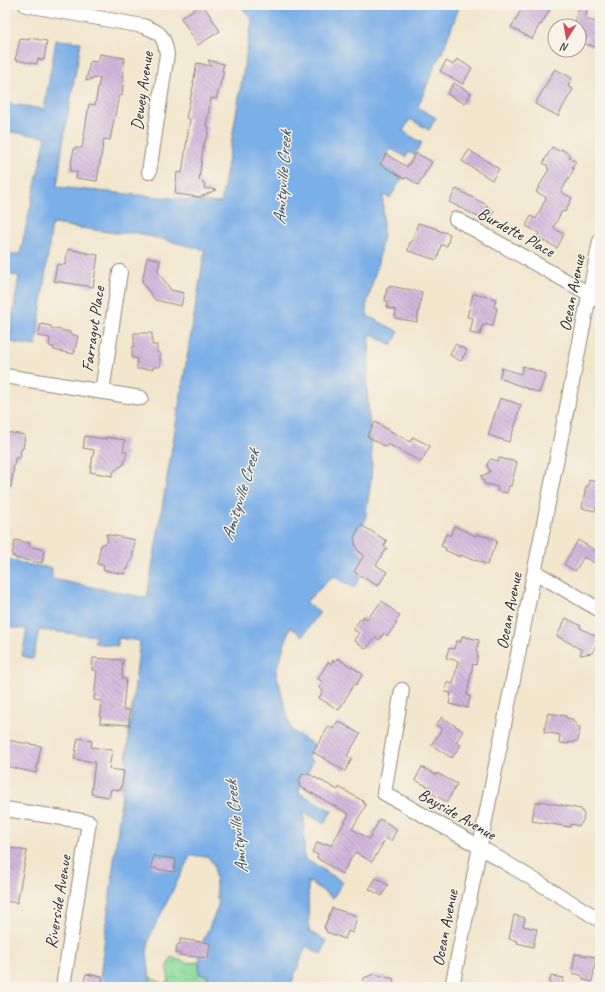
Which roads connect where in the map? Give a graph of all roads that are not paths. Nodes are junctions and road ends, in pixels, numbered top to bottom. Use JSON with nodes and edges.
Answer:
{"nodes":[{"id":1,"x":26,"y":5,"type":"edge"},
{"id":2,"x":45,"y":7,"type":"edge"},
{"id":3,"x":149,"y":172,"type":"dead end"},
{"id":4,"x":456,"y":219,"type":"dead end"},
{"id":5,"x":600,"y":241,"type":"edge"},
{"id":6,"x":120,"y":272,"type":"dead end"},
{"id":7,"x":595,"y":297,"type":"edge"},
{"id":8,"x":5,"y":376,"type":"edge"},
{"id":9,"x":102,"y":392,"type":"junction"},
{"id":10,"x":141,"y":398,"type":"dead end"},
{"id":11,"x":535,"y":572,"type":"junction"},
{"id":12,"x":600,"y":610,"type":"edge"},
{"id":13,"x":402,"y":690,"type":"dead end"},
{"id":14,"x":5,"y":809,"type":"edge"},
{"id":15,"x":480,"y":847,"type":"junction"},
{"id":16,"x":600,"y":920,"type":"edge"},
{"id":17,"x":63,"y":987,"type":"edge"},
{"id":18,"x":452,"y":987,"type":"edge"}],
"edges":[{"from":1,"to":2,"type":"street","name":"Dewey Avenue"},
{"from":2,"to":3,"type":"street","name":"Dewey Avenue"},
{"from":4,"to":7,"type":"street","name":"Burdette Place"},
{"from":5,"to":7,"type":"street","name":"Ocean Avenue"},
{"from":6,"to":9,"type":"street","name":"Farragut Place"},
{"from":7,"to":11,"type":"street","name":"Ocean Avenue"},
{"from":8,"to":9,"type":"street"},
{"from":9,"to":10,"type":"street"},
{"from":11,"to":12,"type":"street"},
{"from":11,"to":15,"type":"street","name":"Ocean Avenue"},
{"from":13,"to":15,"type":"street","name":"Bayside Avenue"},
{"from":14,"to":17,"type":"street","name":"Riverside Avenue"},
{"from":15,"to":16,"type":"street","name":"Bayside Avenue"},
{"from":15,"to":18,"type":"street","name":"Ocean Avenue"}]}
